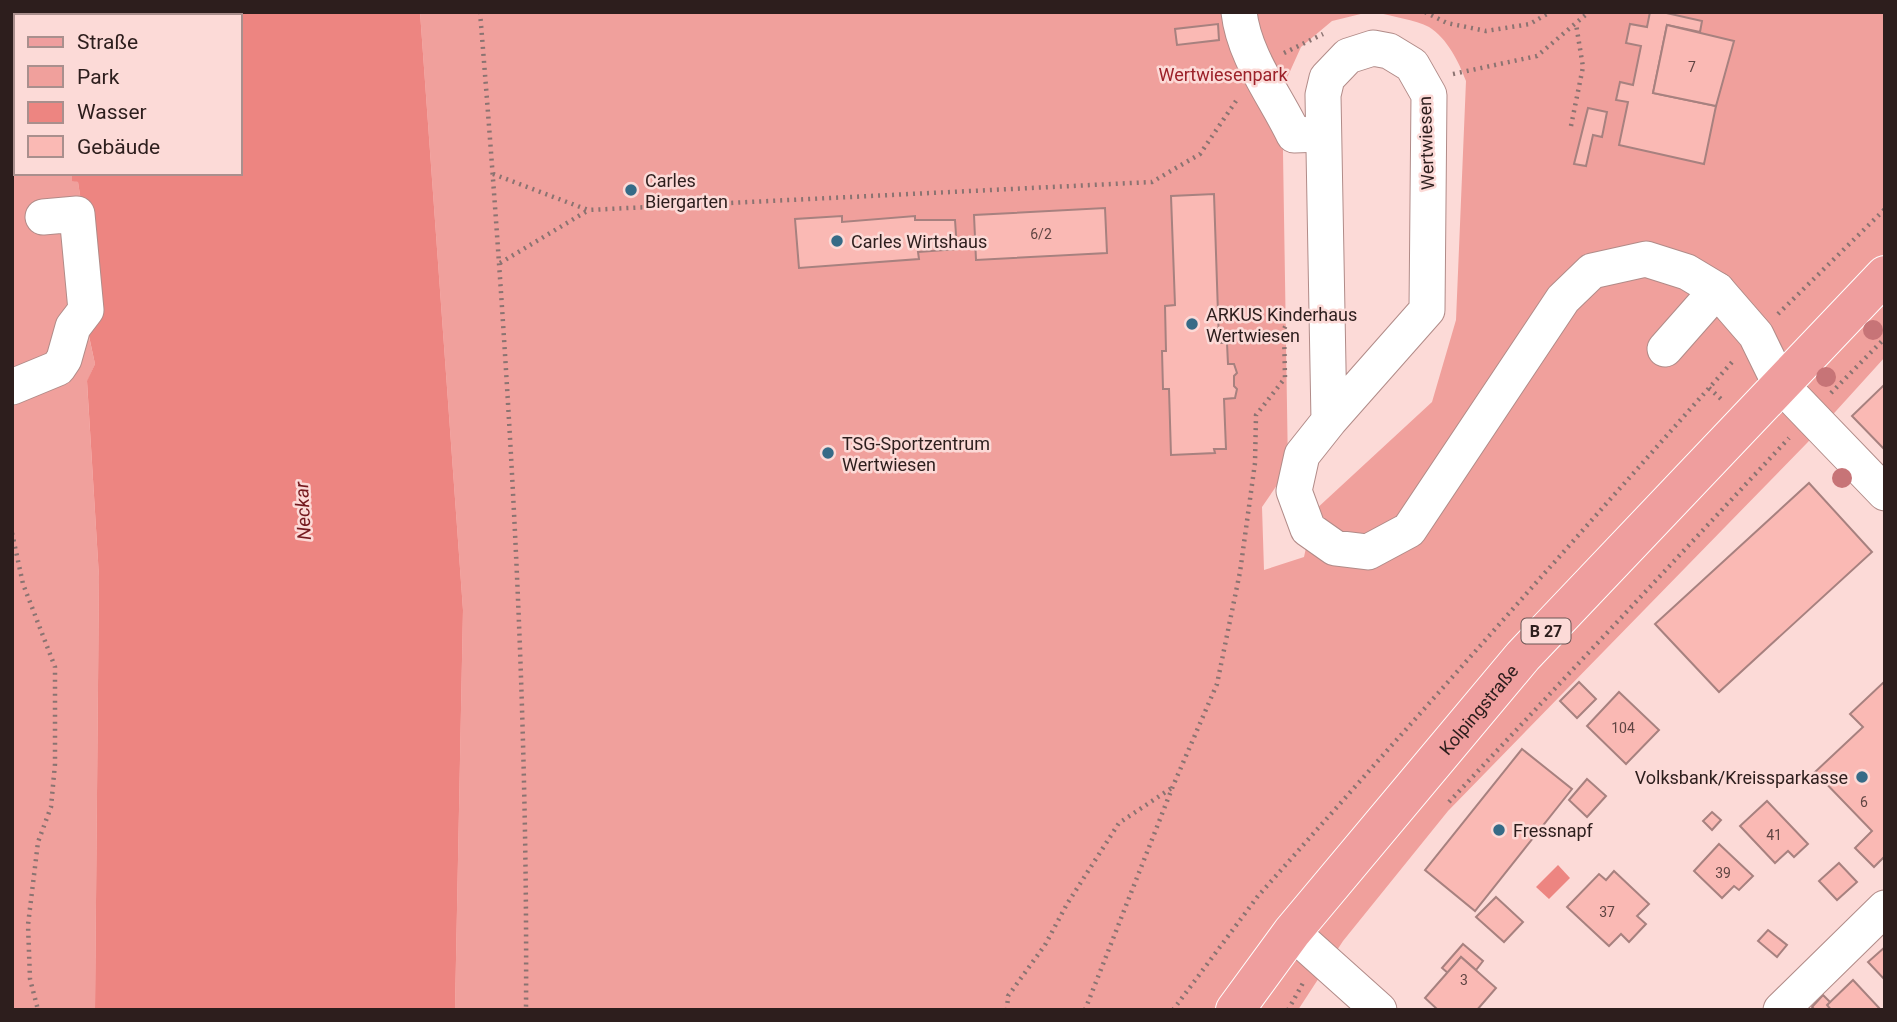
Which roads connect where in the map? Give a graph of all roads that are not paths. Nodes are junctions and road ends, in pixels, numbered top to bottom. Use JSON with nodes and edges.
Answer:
{"nodes":[{"id":1,"x":1239,"y":12,"type":"edge"},
{"id":2,"x":1322,"y":134,"type":"junction"},
{"id":3,"x":43,"y":217,"type":"dead end"},
{"id":4,"x":1885,"y":275,"type":"edge"},
{"id":5,"x":1717,"y":290,"type":"junction"},
{"id":6,"x":1665,"y":349,"type":"dead end"},
{"id":7,"x":1780,"y":384,"type":"junction"},
{"id":8,"x":12,"y":387,"type":"edge"},
{"id":9,"x":1329,"y":421,"type":"junction"},
{"id":10,"x":1885,"y":493,"type":"edge"},
{"id":11,"x":1885,"y":908,"type":"edge"},
{"id":12,"x":1305,"y":944,"type":"junction"},
{"id":13,"x":1235,"y":1010,"type":"edge"},
{"id":14,"x":1379,"y":1010,"type":"edge"},
{"id":15,"x":1781,"y":1010,"type":"edge"}],
"edges":[{"from":1,"to":2,"type":"street"},
{"from":2,"to":9,"type":"street","name":"Wertwiesen"},
{"from":2,"to":9,"type":"street","name":"Wertwiesen"},
{"from":3,"to":8,"type":"street"},
{"from":4,"to":7,"type":"main road","name":"Kolpingstraße","number":"B 27"},
{"from":5,"to":6,"type":"street"},
{"from":5,"to":7,"type":"street","name":"Wertwiesen"},
{"from":5,"to":9,"type":"street","name":"Wertwiesen"},
{"from":7,"to":10,"type":"street","name":"Wertwiesen"},
{"from":7,"to":12,"type":"main road","name":"Kolpingstraße","number":"B 27"},
{"from":11,"to":15,"type":"street"},
{"from":12,"to":13,"type":"main road","name":"Kolpingstraße","number":"B 27"},
{"from":12,"to":14,"type":"street"}]}
